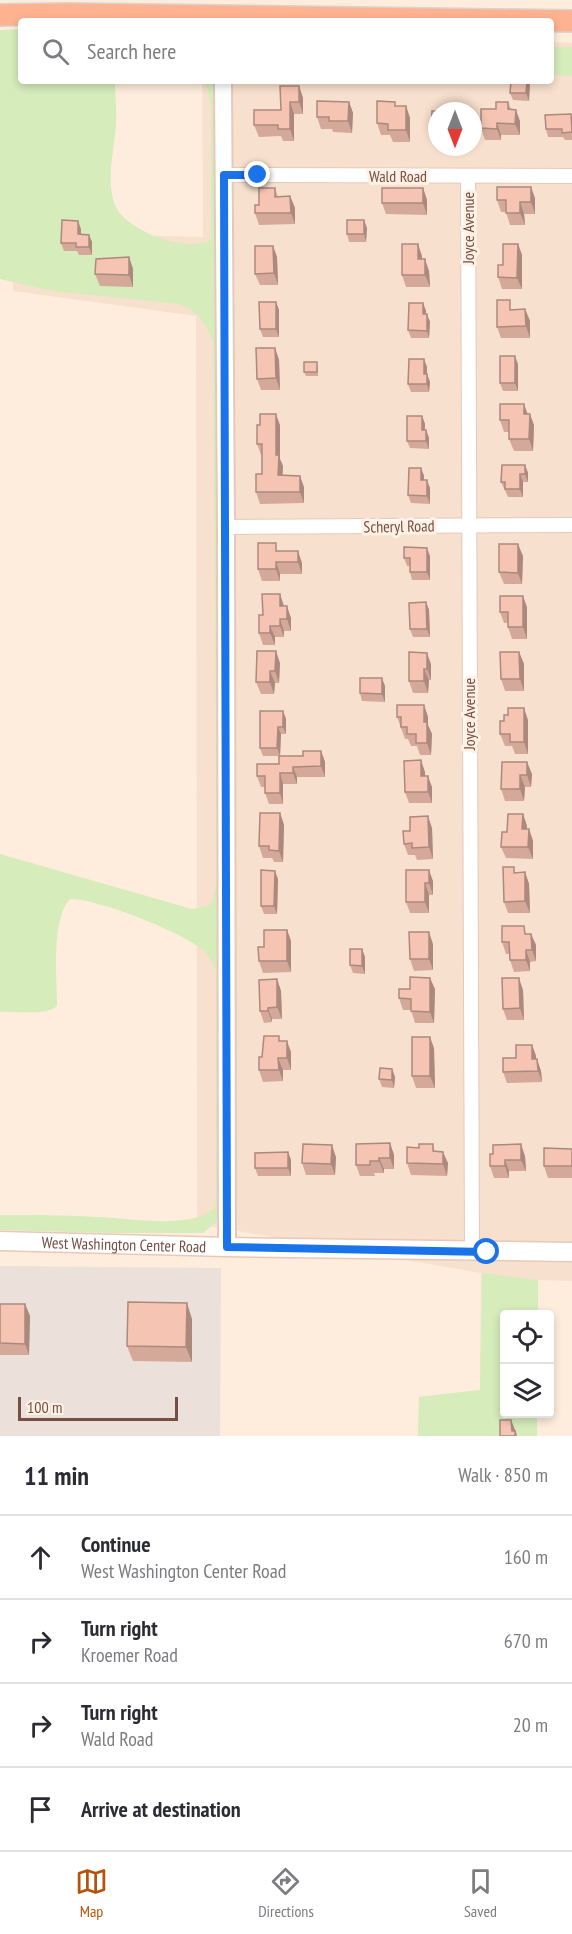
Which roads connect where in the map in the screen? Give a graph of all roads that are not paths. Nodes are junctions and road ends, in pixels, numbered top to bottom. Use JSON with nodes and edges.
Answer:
{"nodes":[{"id":1,"x":224,"y":12,"type":"edge"},
{"id":2,"x":0,"y":15,"type":"edge"},
{"id":3,"x":456,"y":18,"type":"edge"},
{"id":4,"x":554,"y":21,"type":"edge"},
{"id":5,"x":572,"y":21,"type":"edge"},
{"id":6,"x":223,"y":84,"type":"edge"},
{"id":7,"x":224,"y":175,"type":"junction"},
{"id":8,"x":468,"y":176,"type":"junction"},
{"id":9,"x":572,"y":176,"type":"edge"},
{"id":10,"x":468,"y":525,"type":"junction"},
{"id":11,"x":572,"y":525,"type":"edge"},
{"id":12,"x":226,"y":527,"type":"junction"},
{"id":13,"x":0,"y":1241,"type":"edge"},
{"id":14,"x":227,"y":1247,"type":"junction"},
{"id":15,"x":472,"y":1252,"type":"junction"},
{"id":16,"x":572,"y":1252,"type":"edge"}],
"edges":[{"from":1,"to":2,"type":"highway"},
{"from":1,"to":3,"type":"highway"},
{"from":4,"to":5,"type":"highway"},
{"from":6,"to":7,"type":"street"},
{"from":7,"to":8,"type":"street","name":"Wald Road"},
{"from":7,"to":12,"type":"street"},
{"from":8,"to":9,"type":"street","name":"Wald Road"},
{"from":8,"to":10,"type":"street","name":"Joyce Avenue"},
{"from":10,"to":11,"type":"street","name":"Scheryl Road"},
{"from":10,"to":12,"type":"street","name":"Scheryl Road"},
{"from":10,"to":15,"type":"street","name":"Joyce Avenue"},
{"from":12,"to":14,"type":"street"},
{"from":13,"to":14,"type":"main road","name":"West Washington Center Road"},
{"from":14,"to":15,"type":"main road","name":"West Washington Center Road"},
{"from":15,"to":16,"type":"main road","name":"West Washington Center Road"}]}
